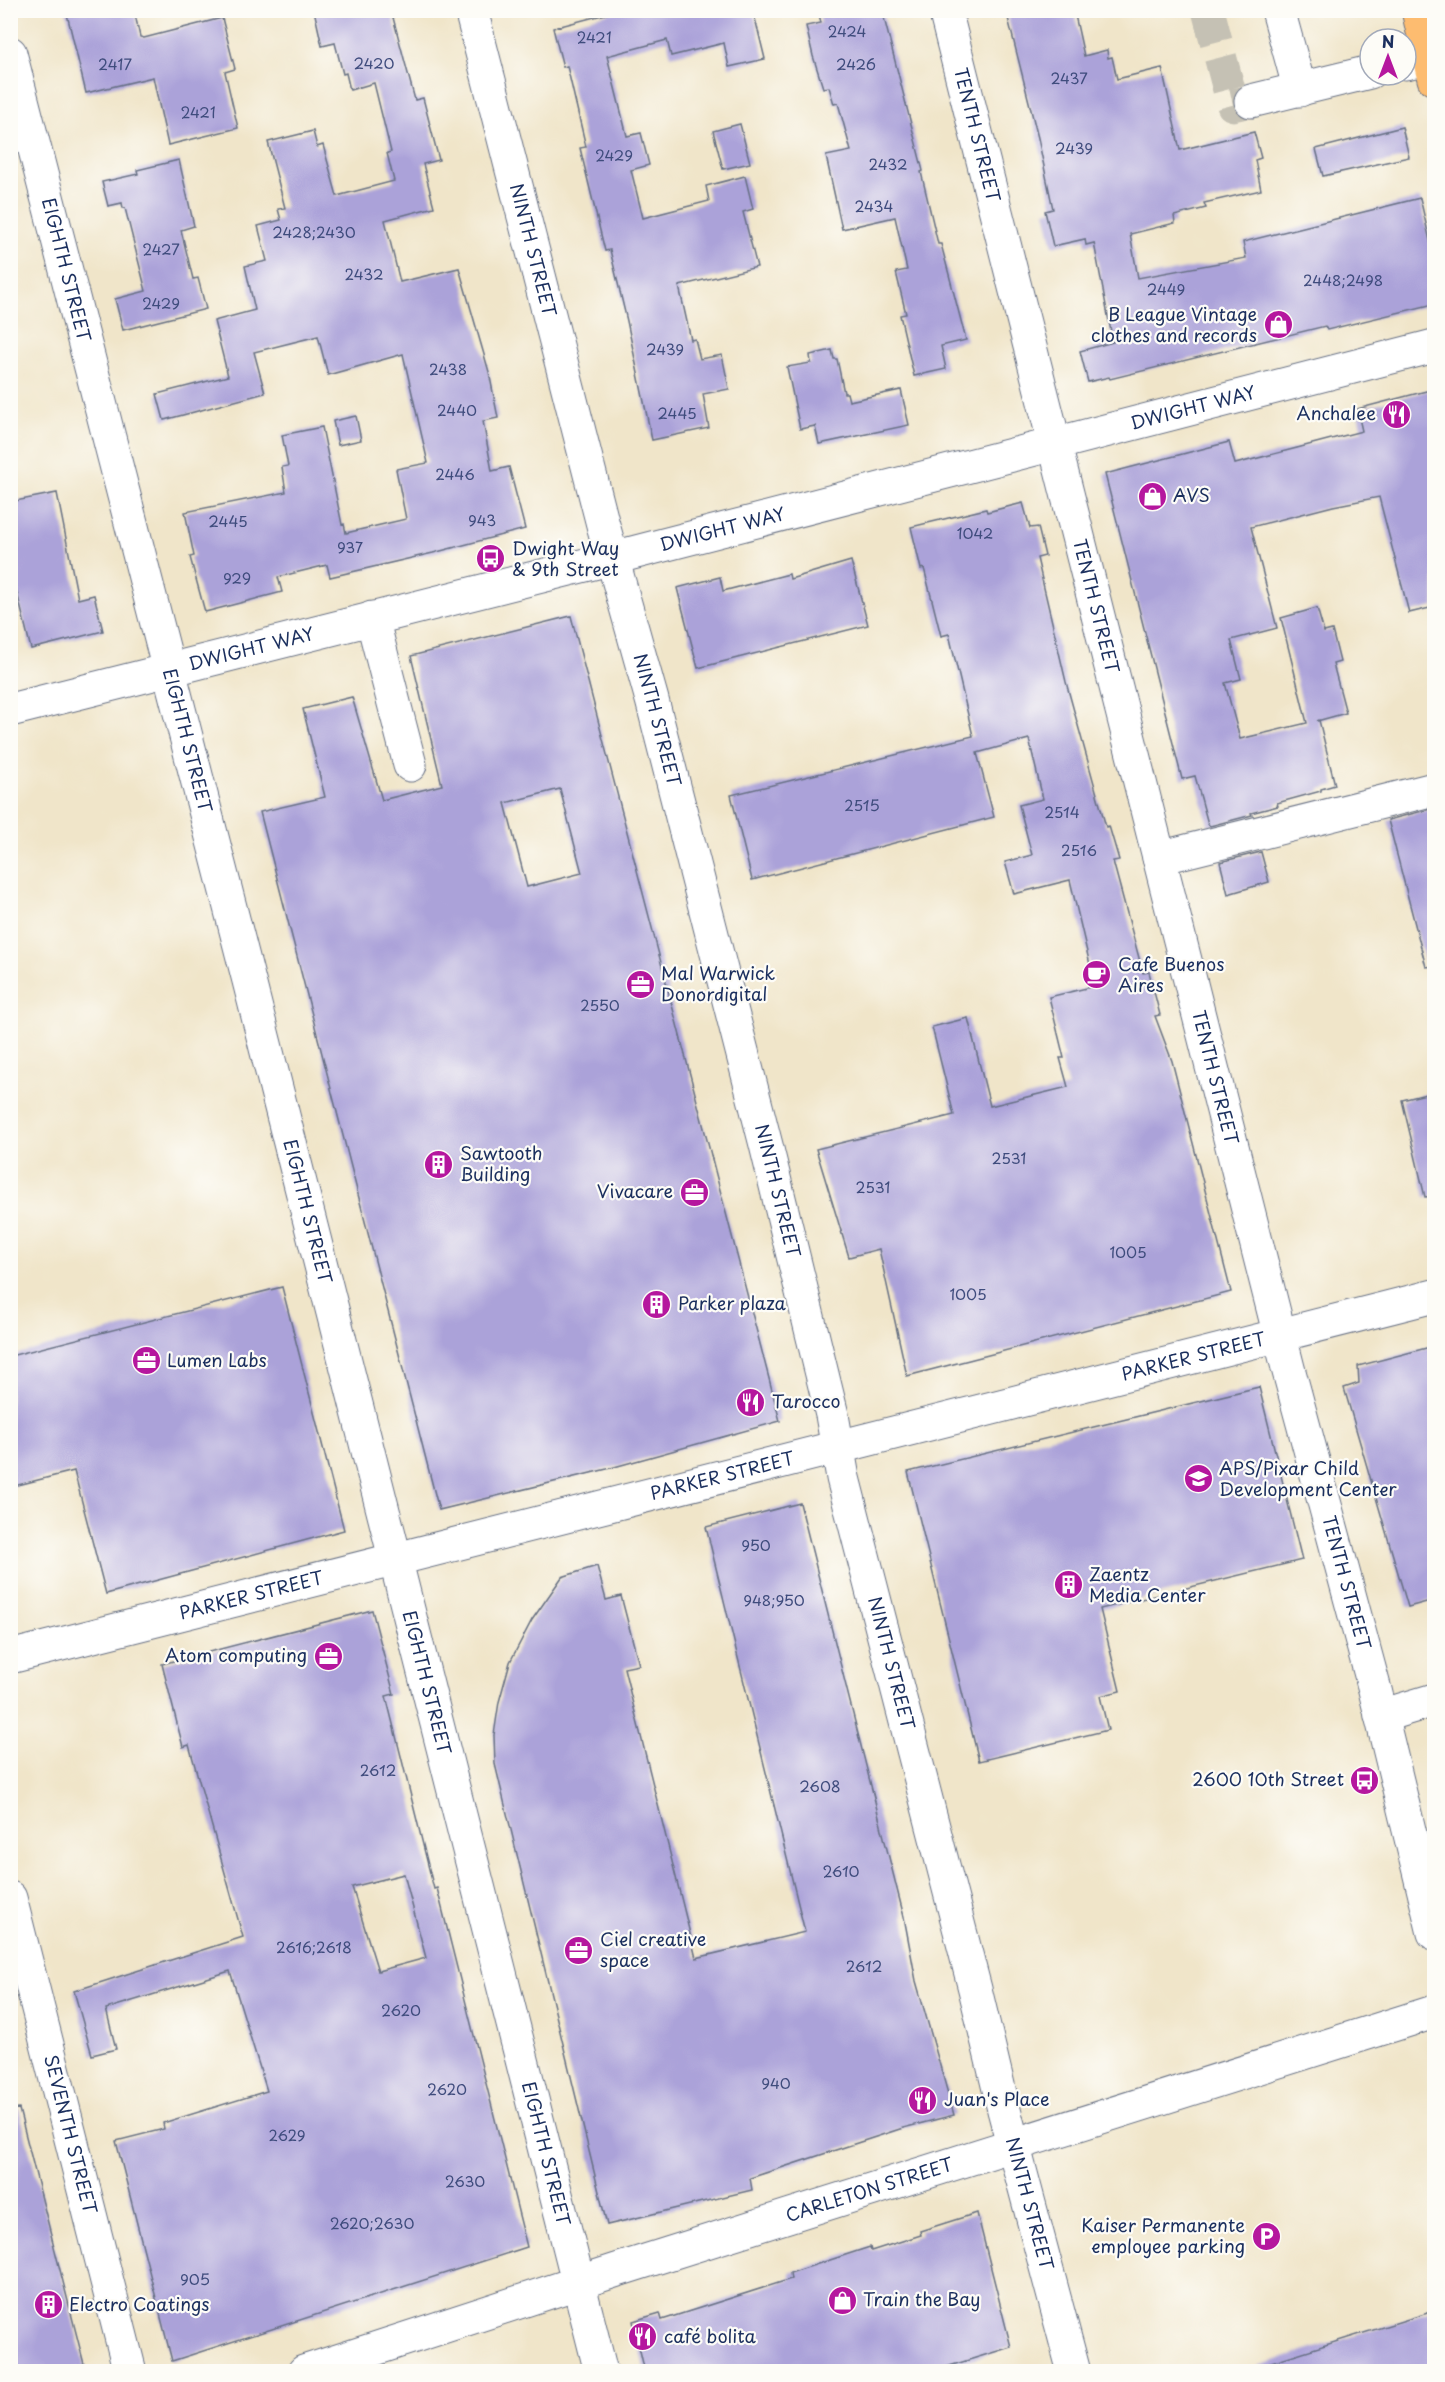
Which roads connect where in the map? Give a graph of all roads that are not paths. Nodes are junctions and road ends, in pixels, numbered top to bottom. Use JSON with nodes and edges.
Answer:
{"nodes":[{"id":1,"x":471,"y":10,"type":"edge"},
{"id":2,"x":945,"y":10,"type":"edge"},
{"id":3,"x":1278,"y":10,"type":"edge"},
{"id":4,"x":1418,"y":10,"type":"edge"},
{"id":5,"x":10,"y":53,"type":"edge"},
{"id":6,"x":1423,"y":67,"type":"edge"},
{"id":7,"x":1358,"y":75,"type":"edge"},
{"id":8,"x":1300,"y":90,"type":"junction"},
{"id":9,"x":1251,"y":101,"type":"tunnel mouth"},
{"id":10,"x":1434,"y":346,"type":"edge"},
{"id":11,"x":1054,"y":444,"type":"junction"},
{"id":12,"x":613,"y":558,"type":"junction"},
{"id":13,"x":372,"y":618,"type":"junction"},
{"id":14,"x":168,"y":669,"type":"junction"},
{"id":15,"x":10,"y":710,"type":"edge"},
{"id":16,"x":410,"y":765,"type":"dead end"},
{"id":17,"x":1434,"y":789,"type":"edge"},
{"id":18,"x":1159,"y":858,"type":"junction"},
{"id":19,"x":1434,"y":1296,"type":"edge"},
{"id":20,"x":1280,"y":1335,"type":"junction"},
{"id":21,"x":838,"y":1447,"type":"junction"},
{"id":22,"x":394,"y":1560,"type":"junction"},
{"id":23,"x":10,"y":1657,"type":"edge"},
{"id":24,"x":1434,"y":1700,"type":"edge"},
{"id":25,"x":1381,"y":1716,"type":"junction"},
{"id":26,"x":10,"y":1898,"type":"edge"},
{"id":27,"x":1434,"y":1933,"type":"edge"},
{"id":28,"x":1434,"y":2012,"type":"edge"},
{"id":29,"x":1014,"y":2144,"type":"junction"},
{"id":30,"x":578,"y":2282,"type":"junction"},
{"id":31,"x":130,"y":2372,"type":"edge"},
{"id":32,"x":304,"y":2372,"type":"edge"},
{"id":33,"x":601,"y":2372,"type":"edge"},
{"id":34,"x":1074,"y":2372,"type":"edge"}],
"edges":[{"from":1,"to":12,"type":"street","name":"NINTH STREET"},
{"from":2,"to":11,"type":"street","name":"TENTH STREET"},
{"from":3,"to":8,"type":"street"},
{"from":4,"to":6,"type":"main road"},
{"from":5,"to":14,"type":"street","name":"EIGHTH STREET"},
{"from":7,"to":8,"type":"street"},
{"from":8,"to":9,"type":"street"},
{"from":10,"to":11,"type":"street","name":"DWIGHT WAY"},
{"from":11,"to":12,"type":"street","name":"DWIGHT WAY"},
{"from":11,"to":18,"type":"street","name":"TENTH STREET"},
{"from":12,"to":13,"type":"street","name":"DWIGHT WAY"},
{"from":12,"to":21,"type":"street","name":"NINTH STREET"},
{"from":13,"to":14,"type":"street","name":"DWIGHT WAY"},
{"from":13,"to":16,"type":"street"},
{"from":14,"to":15,"type":"street","name":"DWIGHT WAY"},
{"from":14,"to":22,"type":"street","name":"EIGHTH STREET"},
{"from":17,"to":18,"type":"street"},
{"from":18,"to":20,"type":"street","name":"TENTH STREET"},
{"from":19,"to":20,"type":"street","name":"PARKER STREET"},
{"from":20,"to":21,"type":"street","name":"PARKER STREET"},
{"from":20,"to":25,"type":"street","name":"TENTH STREET"},
{"from":21,"to":22,"type":"street","name":"PARKER STREET"},
{"from":21,"to":29,"type":"street","name":"NINTH STREET"},
{"from":22,"to":23,"type":"street","name":"PARKER STREET"},
{"from":22,"to":30,"type":"street","name":"EIGHTH STREET"},
{"from":24,"to":25,"type":"street"},
{"from":25,"to":27,"type":"street","name":"TENTH STREET"},
{"from":26,"to":31,"type":"street","name":"SEVENTH STREET"},
{"from":28,"to":29,"type":"street","name":"CARLETON STREET"},
{"from":29,"to":30,"type":"street","name":"CARLETON STREET"},
{"from":29,"to":34,"type":"street","name":"NINTH STREET"},
{"from":30,"to":32,"type":"street","name":"CARLETON STREET"},
{"from":30,"to":33,"type":"street","name":"EIGHTH STREET"}]}
